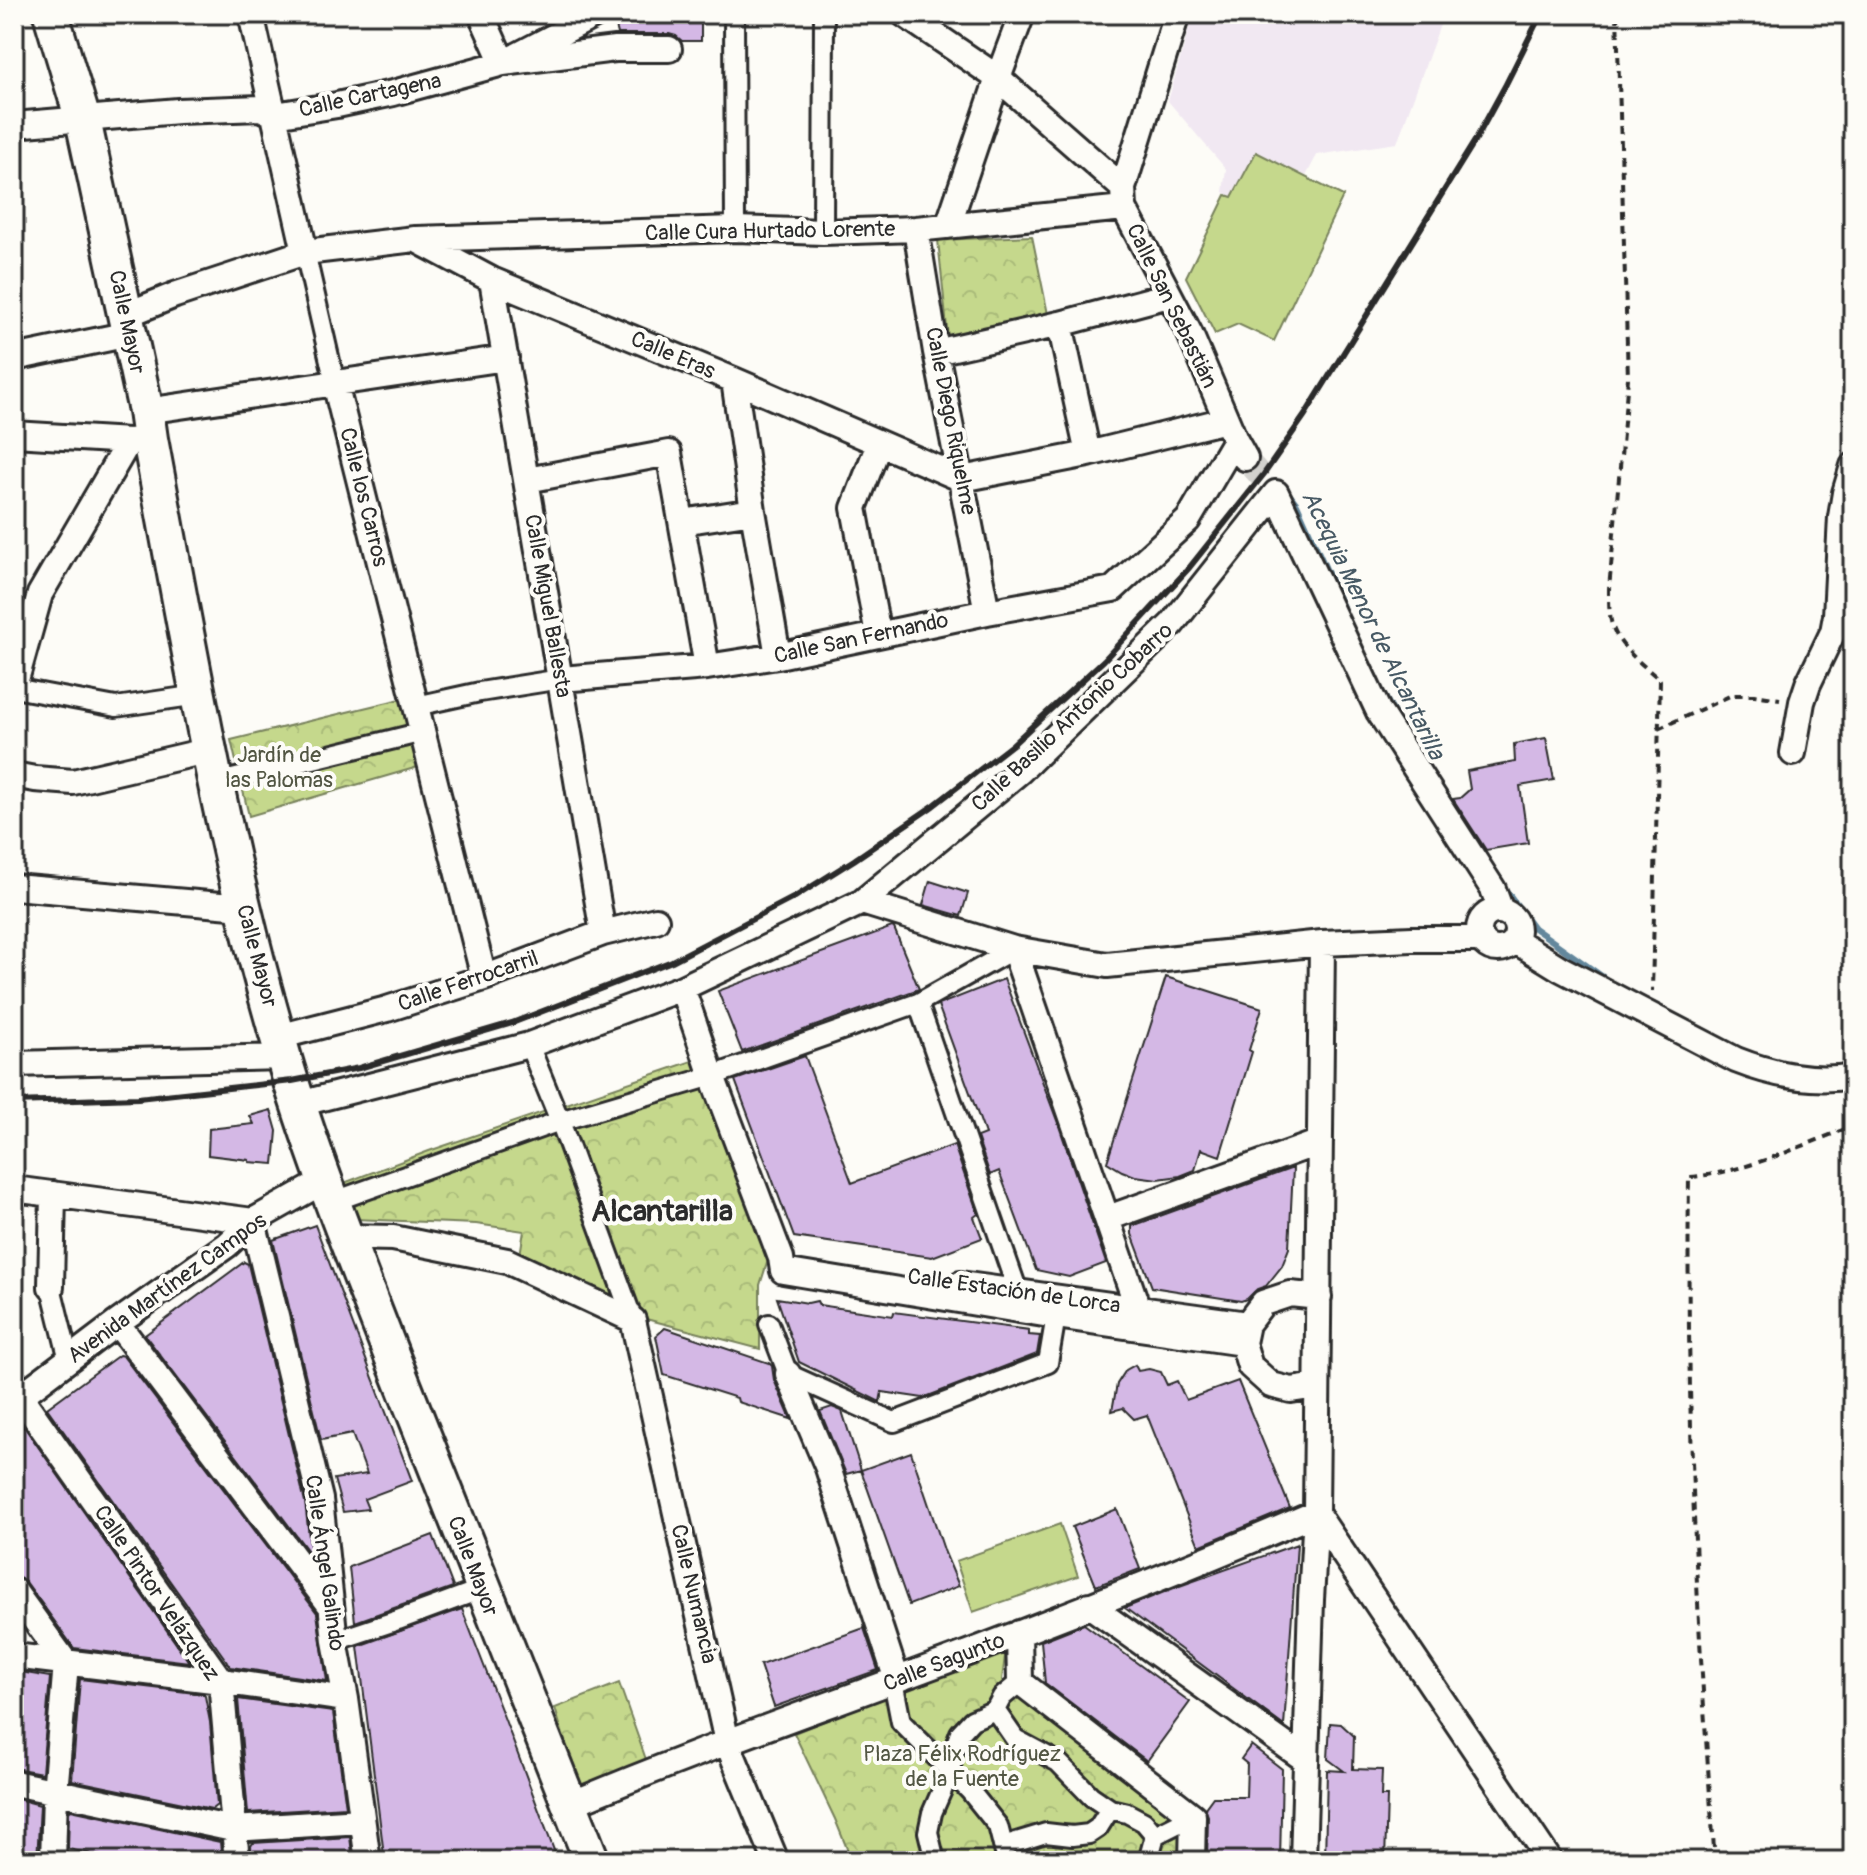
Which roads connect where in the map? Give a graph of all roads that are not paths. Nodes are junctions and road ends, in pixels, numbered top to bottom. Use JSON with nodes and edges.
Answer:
{"nodes":[{"id":1,"x":51,"y":14,"type":"edge"},
{"id":2,"x":251,"y":14,"type":"edge"},
{"id":3,"x":481,"y":14,"type":"edge"},
{"id":4,"x":597,"y":14,"type":"edge"},
{"id":5,"x":734,"y":14,"type":"edge"},
{"id":6,"x":824,"y":14,"type":"edge"},
{"id":7,"x":904,"y":14,"type":"edge"},
{"id":8,"x":1022,"y":14,"type":"edge"},
{"id":9,"x":1177,"y":14,"type":"edge"},
{"id":10,"x":669,"y":49,"type":"dead end"},
{"id":11,"x":503,"y":63,"type":"junction"},
{"id":12,"x":998,"y":78,"type":"junction"},
{"id":13,"x":275,"y":115,"type":"junction"},
{"id":14,"x":83,"y":120,"type":"junction"},
{"id":15,"x":14,"y":125,"type":"edge"},
{"id":16,"x":1124,"y":198,"type":"junction"},
{"id":17,"x":948,"y":226,"type":"junction"},
{"id":18,"x":735,"y":229,"type":"junction"},
{"id":19,"x":916,"y":229,"type":"junction"},
{"id":20,"x":823,"y":232,"type":"junction"},
{"id":21,"x":415,"y":239,"type":"junction"},
{"id":22,"x":305,"y":252,"type":"junction"},
{"id":23,"x":492,"y":280,"type":"junction"},
{"id":24,"x":1169,"y":295,"type":"junction"},
{"id":25,"x":128,"y":324,"type":"junction"},
{"id":26,"x":1060,"y":324,"type":"junction"},
{"id":27,"x":936,"y":352,"type":"junction"},
{"id":28,"x":14,"y":358,"type":"edge"},
{"id":29,"x":506,"y":358,"type":"junction"},
{"id":30,"x":734,"y":380,"type":"junction"},
{"id":31,"x":335,"y":383,"type":"junction"},
{"id":32,"x":142,"y":430,"type":"junction"},
{"id":33,"x":14,"y":434,"type":"edge"},
{"id":34,"x":1235,"y":439,"type":"junction"},
{"id":35,"x":879,"y":444,"type":"junction"},
{"id":36,"x":1088,"y":454,"type":"junction"},
{"id":37,"x":1853,"y":466,"type":"edge"},
{"id":38,"x":962,"y":479,"type":"junction"},
{"id":39,"x":527,"y":480,"type":"junction"},
{"id":40,"x":753,"y":511,"type":"junction"},
{"id":41,"x":682,"y":522,"type":"junction"},
{"id":42,"x":987,"y":612,"type":"junction"},
{"id":43,"x":878,"y":634,"type":"junction"},
{"id":44,"x":778,"y":656,"type":"junction"},
{"id":45,"x":707,"y":667,"type":"junction"},
{"id":46,"x":561,"y":679,"type":"junction"},
{"id":47,"x":14,"y":687,"type":"edge"},
{"id":48,"x":198,"y":695,"type":"junction"},
{"id":49,"x":416,"y":706,"type":"junction"},
{"id":50,"x":423,"y":732,"type":"junction"},
{"id":51,"x":1793,"y":753,"type":"dead end"},
{"id":52,"x":213,"y":767,"type":"junction"},
{"id":53,"x":14,"y":775,"type":"edge"},
{"id":54,"x":14,"y":887,"type":"edge"},
{"id":55,"x":862,"y":902,"type":"junction"},
{"id":56,"x":243,"y":907,"type":"junction"},
{"id":57,"x":1501,"y":911,"type":"junction"},
{"id":58,"x":656,"y":920,"type":"dead end"},
{"id":59,"x":603,"y":933,"type":"junction"},
{"id":60,"x":1482,"y":939,"type":"junction"},
{"id":61,"x":1514,"y":940,"type":"junction"},
{"id":62,"x":1322,"y":943,"type":"junction"},
{"id":63,"x":1014,"y":949,"type":"junction"},
{"id":64,"x":484,"y":978,"type":"junction"},
{"id":65,"x":682,"y":988,"type":"junction"},
{"id":66,"x":918,"y":1003,"type":"junction"},
{"id":67,"x":529,"y":1045,"type":"junction"},
{"id":68,"x":281,"y":1047,"type":"junction"},
{"id":69,"x":14,"y":1064,"type":"edge"},
{"id":70,"x":712,"y":1076,"type":"junction"},
{"id":71,"x":1853,"y":1076,"type":"edge"},
{"id":72,"x":299,"y":1104,"type":"junction"},
{"id":73,"x":560,"y":1121,"type":"junction"},
{"id":74,"x":1320,"y":1142,"type":"junction"},
{"id":75,"x":14,"y":1189,"type":"edge"},
{"id":76,"x":328,"y":1192,"type":"junction"},
{"id":77,"x":53,"y":1194,"type":"junction"},
{"id":78,"x":1108,"y":1218,"type":"junction"},
{"id":79,"x":253,"y":1221,"type":"junction"},
{"id":80,"x":346,"y":1237,"type":"junction"},
{"id":81,"x":782,"y":1264,"type":"junction"},
{"id":82,"x":51,"y":1287,"type":"joint"},
{"id":83,"x":1018,"y":1292,"type":"junction"},
{"id":84,"x":1319,"y":1297,"type":"junction"},
{"id":85,"x":1138,"y":1309,"type":"junction"},
{"id":86,"x":1056,"y":1316,"type":"junction"},
{"id":87,"x":633,"y":1320,"type":"junction"},
{"id":88,"x":117,"y":1323,"type":"junction"},
{"id":89,"x":769,"y":1324,"type":"dead end"},
{"id":90,"x":1245,"y":1334,"type":"junction"},
{"id":91,"x":69,"y":1360,"type":"junction"},
{"id":92,"x":788,"y":1374,"type":"junction"},
{"id":93,"x":1317,"y":1386,"type":"junction"},
{"id":94,"x":17,"y":1398,"type":"edge"},
{"id":95,"x":1316,"y":1513,"type":"junction"},
{"id":96,"x":482,"y":1589,"type":"junction"},
{"id":97,"x":14,"y":1591,"type":"edge"},
{"id":98,"x":1089,"y":1605,"type":"junction"},
{"id":99,"x":331,"y":1606,"type":"junction"},
{"id":100,"x":1019,"y":1633,"type":"junction"},
{"id":101,"x":335,"y":1641,"type":"junction"},
{"id":102,"x":14,"y":1656,"type":"edge"},
{"id":103,"x":66,"y":1663,"type":"junction"},
{"id":104,"x":895,"y":1680,"type":"junction"},
{"id":105,"x":221,"y":1681,"type":"junction"},
{"id":106,"x":1020,"y":1682,"type":"junction"},
{"id":107,"x":346,"y":1699,"type":"junction"},
{"id":108,"x":995,"y":1710,"type":"junction"},
{"id":109,"x":727,"y":1742,"type":"junction"},
{"id":110,"x":1306,"y":1760,"type":"junction"},
{"id":111,"x":950,"y":1772,"type":"junction"},
{"id":112,"x":14,"y":1783,"type":"edge"},
{"id":113,"x":55,"y":1793,"type":"junction"},
{"id":114,"x":569,"y":1805,"type":"junction"},
{"id":115,"x":1110,"y":1809,"type":"junction"},
{"id":116,"x":1193,"y":1816,"type":"junction"},
{"id":117,"x":361,"y":1821,"type":"junction"},
{"id":118,"x":233,"y":1829,"type":"junction"},
{"id":119,"x":1155,"y":1835,"type":"junction"},
{"id":120,"x":1005,"y":1853,"type":"edge"},
{"id":121,"x":53,"y":1861,"type":"edge"},
{"id":122,"x":237,"y":1861,"type":"edge"},
{"id":123,"x":368,"y":1861,"type":"edge"},
{"id":124,"x":592,"y":1861,"type":"edge"},
{"id":125,"x":776,"y":1861,"type":"edge"},
{"id":126,"x":935,"y":1861,"type":"edge"},
{"id":127,"x":1148,"y":1861,"type":"edge"},
{"id":128,"x":1192,"y":1861,"type":"edge"},
{"id":129,"x":1303,"y":1861,"type":"edge"},
{"id":130,"x":1550,"y":1861,"type":"edge"}],
"edges":[{"from":1,"to":14,"type":"main road","name":"Calle Mayor"},
{"from":2,"to":13,"type":"street","name":"Calle los Carros"},
{"from":3,"to":11,"type":"street"},
{"from":4,"to":11,"type":"street","name":"Calle Cartagena"},
{"from":5,"to":18,"type":"street"},
{"from":6,"to":20,"type":"street"},
{"from":7,"to":12,"type":"street","name":"Calle San Sebastián"},
{"from":8,"to":12,"type":"street"},
{"from":9,"to":16,"type":"street"},
{"from":10,"to":11,"type":"street"},
{"from":11,"to":13,"type":"street","name":"Calle Cartagena"},
{"from":12,"to":16,"type":"street","name":"Calle San Sebastián"},
{"from":12,"to":17,"type":"street"},
{"from":13,"to":14,"type":"street","name":"Calle Cartagena"},
{"from":13,"to":22,"type":"street","name":"Calle los Carros"},
{"from":14,"to":15,"type":"street","name":"Calle Cartagena"},
{"from":14,"to":25,"type":"main road","name":"Calle Mayor"},
{"from":16,"to":17,"type":"street","name":"Calle Cura Hurtado Lorente"},
{"from":16,"to":24,"type":"street","name":"Calle San Sebastián"},
{"from":17,"to":19,"type":"street","name":"Calle Cura Hurtado Lorente"},
{"from":18,"to":20,"type":"street","name":"Calle Cura Hurtado Lorente"},
{"from":18,"to":21,"type":"street","name":"Calle Cura Hurtado Lorente"},
{"from":19,"to":20,"type":"street","name":"Calle Cura Hurtado Lorente"},
{"from":19,"to":27,"type":"street","name":"Calle Diego Riquelme"},
{"from":21,"to":22,"type":"street"},
{"from":21,"to":23,"type":"street","name":"Calle Eras"},
{"from":22,"to":25,"type":"street"},
{"from":22,"to":31,"type":"street","name":"Calle los Carros"},
{"from":23,"to":29,"type":"street","name":"Calle Miguel Ballesta"},
{"from":23,"to":30,"type":"street","name":"Calle Eras"},
{"from":24,"to":26,"type":"street"},
{"from":24,"to":34,"type":"street","name":"Calle San Sebastián"},
{"from":25,"to":28,"type":"street"},
{"from":25,"to":32,"type":"main road","name":"Calle Mayor"},
{"from":26,"to":27,"type":"street"},
{"from":26,"to":36,"type":"street"},
{"from":27,"to":38,"type":"street","name":"Calle Diego Riquelme"},
{"from":29,"to":31,"type":"street"},
{"from":29,"to":39,"type":"street","name":"Calle Miguel Ballesta"},
{"from":30,"to":35,"type":"street","name":"Calle Eras"},
{"from":30,"to":40,"type":"street"},
{"from":31,"to":32,"type":"street"},
{"from":31,"to":49,"type":"street","name":"Calle los Carros"},
{"from":32,"to":33,"type":"street"},
{"from":32,"to":47,"type":"street"},
{"from":32,"to":48,"type":"main road","name":"Calle Mayor"},
{"from":34,"to":36,"type":"street"},
{"from":34,"to":42,"type":"street","name":"Calle San Fernando"},
{"from":35,"to":38,"type":"street","name":"Calle Eras"},
{"from":35,"to":43,"type":"street"},
{"from":36,"to":38,"type":"street"},
{"from":37,"to":51,"type":"street"},
{"from":38,"to":42,"type":"street","name":"Calle Diego Riquelme"},
{"from":39,"to":41,"type":"street"},
{"from":39,"to":46,"type":"street","name":"Calle Miguel Ballesta"},
{"from":40,"to":41,"type":"street"},
{"from":40,"to":44,"type":"street"},
{"from":41,"to":45,"type":"street"},
{"from":42,"to":43,"type":"street","name":"Calle San Fernando"},
{"from":43,"to":44,"type":"street","name":"Calle San Fernando"},
{"from":44,"to":45,"type":"street","name":"Calle San Fernando"},
{"from":45,"to":46,"type":"street","name":"Calle San Fernando"},
{"from":46,"to":49,"type":"street","name":"Calle San Fernando"},
{"from":46,"to":59,"type":"street","name":"Calle Miguel Ballesta"},
{"from":47,"to":48,"type":"street"},
{"from":48,"to":52,"type":"main road","name":"Calle Mayor"},
{"from":49,"to":50,"type":"street","name":"Calle los Carros"},
{"from":50,"to":52,"type":"street"},
{"from":50,"to":64,"type":"street","name":"Calle los Carros"},
{"from":52,"to":53,"type":"street"},
{"from":52,"to":56,"type":"main road","name":"Calle Mayor"},
{"from":54,"to":56,"type":"street"},
{"from":55,"to":57,"type":"street","name":"Calle Basilio Antonio Cobarro"},
{"from":55,"to":63,"type":"street"},
{"from":55,"to":65,"type":"street","name":"Calle Basilio Antonio Cobarro"},
{"from":56,"to":68,"type":"main road","name":"Calle Mayor"},
{"from":57,"to":60,"type":"street"},
{"from":57,"to":61,"type":"street"},
{"from":58,"to":59,"type":"street","name":"Calle Ferrocarril"},
{"from":59,"to":64,"type":"street","name":"Calle Ferrocarril"},
{"from":60,"to":61,"type":"street"},
{"from":60,"to":62,"type":"street"},
{"from":61,"to":71,"type":"street"},
{"from":62,"to":63,"type":"street"},
{"from":62,"to":74,"type":"street"},
{"from":63,"to":66,"type":"street"},
{"from":63,"to":78,"type":"street"},
{"from":64,"to":68,"type":"street","name":"Calle Ferrocarril"},
{"from":65,"to":67,"type":"street","name":"Calle Basilio Antonio Cobarro"},
{"from":65,"to":70,"type":"street"},
{"from":66,"to":70,"type":"street"},
{"from":66,"to":83,"type":"street"},
{"from":67,"to":72,"type":"street","name":"Calle Basilio Antonio Cobarro"},
{"from":67,"to":73,"type":"street"},
{"from":68,"to":69,"type":"street","name":"Calle Ferrocarril"},
{"from":68,"to":72,"type":"main road","name":"Calle Mayor"},
{"from":70,"to":73,"type":"street"},
{"from":70,"to":81,"type":"street"},
{"from":72,"to":76,"type":"main road","name":"Calle Mayor"},
{"from":73,"to":76,"type":"street"},
{"from":73,"to":87,"type":"street"},
{"from":74,"to":78,"type":"street"},
{"from":74,"to":84,"type":"street"},
{"from":75,"to":77,"type":"street"},
{"from":76,"to":79,"type":"street","name":"Avenida Martínez Campos"},
{"from":76,"to":80,"type":"main road","name":"Calle Mayor"},
{"from":77,"to":79,"type":"street"},
{"from":77,"to":82,"type":"street"},
{"from":78,"to":85,"type":"street"},
{"from":79,"to":88,"type":"street","name":"Avenida Martínez Campos"},
{"from":79,"to":99,"type":"street","name":"Calle Ángel Galindo"},
{"from":80,"to":87,"type":"street"},
{"from":80,"to":96,"type":"main road","name":"Calle Mayor"},
{"from":81,"to":83,"type":"street","name":"Calle Estación de Lorca"},
{"from":81,"to":86,"type":"street","name":"Calle Estación de Lorca"},
{"from":82,"to":91,"type":"street"},
{"from":83,"to":85,"type":"street","name":"Calle Estación de Lorca"},
{"from":84,"to":90,"type":"street"},
{"from":84,"to":93,"type":"street"},
{"from":85,"to":90,"type":"street","name":"Calle Estación de Lorca"},
{"from":86,"to":90,"type":"street","name":"Calle Estación de Lorca"},
{"from":86,"to":92,"type":"street"},
{"from":87,"to":109,"type":"street","name":"Calle Numancia"},
{"from":88,"to":91,"type":"street","name":"Avenida Martínez Campos"},
{"from":88,"to":99,"type":"street"},
{"from":89,"to":92,"type":"street"},
{"from":90,"to":93,"type":"street"},
{"from":91,"to":94,"type":"street","name":"Avenida Martínez Campos"},
{"from":92,"to":104,"type":"street"},
{"from":93,"to":95,"type":"street"},
{"from":94,"to":105,"type":"street","name":"Calle Pintor Velázquez"},
{"from":95,"to":98,"type":"street","name":"Calle Sagunto"},
{"from":95,"to":110,"type":"street"},
{"from":95,"to":130,"type":"street"},
{"from":96,"to":101,"type":"street"},
{"from":96,"to":114,"type":"main road","name":"Calle Mayor"},
{"from":97,"to":103,"type":"street"},
{"from":98,"to":100,"type":"street","name":"Calle Sagunto"},
{"from":98,"to":110,"type":"street"},
{"from":99,"to":101,"type":"street","name":"Calle Ángel Galindo"},
{"from":100,"to":104,"type":"street","name":"Calle Sagunto"},
{"from":100,"to":106,"type":"street"},
{"from":101,"to":107,"type":"street","name":"Calle Ángel Galindo"},
{"from":102,"to":103,"type":"street"},
{"from":103,"to":105,"type":"street"},
{"from":103,"to":113,"type":"street"},
{"from":104,"to":109,"type":"street","name":"Calle Sagunto"},
{"from":104,"to":111,"type":"street"},
{"from":105,"to":107,"type":"street"},
{"from":105,"to":118,"type":"street","name":"Calle Pintor Velázquez"},
{"from":106,"to":108,"type":"street"},
{"from":106,"to":116,"type":"street"},
{"from":107,"to":117,"type":"street","name":"Calle Ángel Galindo"},
{"from":108,"to":111,"type":"street"},
{"from":108,"to":115,"type":"street"},
{"from":109,"to":114,"type":"street","name":"Calle Sagunto"},
{"from":109,"to":125,"type":"street","name":"Calle Numancia"},
{"from":110,"to":129,"type":"street"},
{"from":111,"to":120,"type":"street"},
{"from":111,"to":126,"type":"street"},
{"from":112,"to":113,"type":"street"},
{"from":113,"to":118,"type":"street"},
{"from":113,"to":121,"type":"street"},
{"from":114,"to":124,"type":"main road","name":"Calle Mayor"},
{"from":115,"to":119,"type":"street"},
{"from":115,"to":120,"type":"street"},
{"from":116,"to":119,"type":"street"},
{"from":116,"to":128,"type":"street"},
{"from":117,"to":118,"type":"street"},
{"from":117,"to":123,"type":"street","name":"Calle Ángel Galindo"},
{"from":118,"to":122,"type":"street","name":"Calle Pintor Velázquez"},
{"from":119,"to":127,"type":"street"}]}
